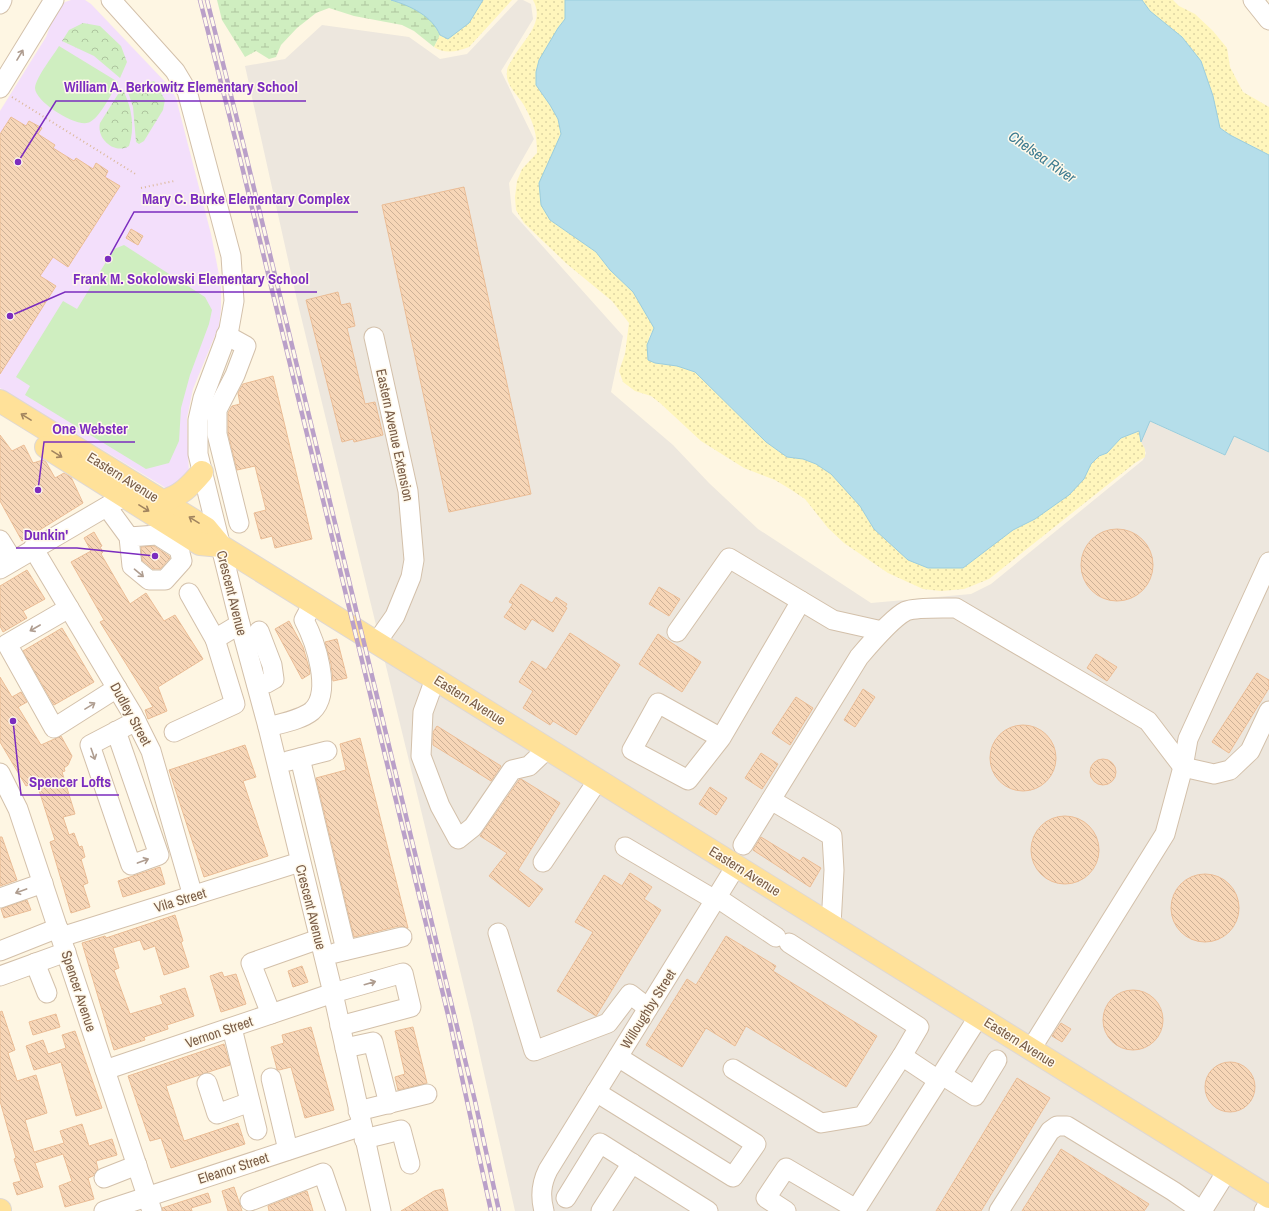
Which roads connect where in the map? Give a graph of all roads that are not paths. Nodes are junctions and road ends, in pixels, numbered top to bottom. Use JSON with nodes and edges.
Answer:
{"nodes":[{"id":1,"x":2,"y":0,"type":"edge"},
{"id":2,"x":54,"y":0,"type":"edge"},
{"id":3,"x":111,"y":0,"type":"edge"},
{"id":4,"x":1253,"y":0,"type":"edge"},
{"id":5,"x":0,"y":4,"type":"edge"},
{"id":6,"x":1269,"y":20,"type":"edge"},
{"id":7,"x":6,"y":92,"type":"edge"},
{"id":8,"x":226,"y":335,"type":"junction"},
{"id":9,"x":374,"y":338,"type":"dead end"},
{"id":10,"x":0,"y":401,"type":"edge"},
{"id":11,"x":0,"y":419,"type":"edge"},
{"id":12,"x":202,"y":472,"type":"junction"},
{"id":13,"x":229,"y":489,"type":"junction"},
{"id":14,"x":207,"y":494,"type":"junction"},
{"id":15,"x":120,"y":495,"type":"junction"},
{"id":16,"x":161,"y":519,"type":"junction"},
{"id":17,"x":238,"y":523,"type":"dead end"},
{"id":18,"x":129,"y":537,"type":"junction"},
{"id":19,"x":0,"y":540,"type":"edge"},
{"id":20,"x":220,"y":546,"type":"junction"},
{"id":21,"x":33,"y":548,"type":"junction"},
{"id":22,"x":1269,"y":562,"type":"edge"},
{"id":23,"x":7,"y":565,"type":"edge"},
{"id":24,"x":189,"y":593,"type":"dead end"},
{"id":25,"x":801,"y":601,"type":"junction"},
{"id":26,"x":313,"y":603,"type":"junction"},
{"id":27,"x":69,"y":608,"type":"junction"},
{"id":28,"x":240,"y":624,"type":"junction"},
{"id":29,"x":260,"y":631,"type":"dead end"},
{"id":30,"x":882,"y":631,"type":"junction"},
{"id":31,"x":677,"y":632,"type":"dead end"},
{"id":32,"x":215,"y":639,"type":"junction"},
{"id":33,"x":376,"y":643,"type":"junction"},
{"id":34,"x":435,"y":679,"type":"junction"},
{"id":35,"x":257,"y":685,"type":"junction"},
{"id":36,"x":117,"y":688,"type":"junction"},
{"id":37,"x":1269,"y":711,"type":"edge"},
{"id":38,"x":136,"y":721,"type":"junction"},
{"id":39,"x":268,"y":727,"type":"junction"},
{"id":40,"x":116,"y":731,"type":"junction"},
{"id":41,"x":174,"y":732,"type":"dead end"},
{"id":42,"x":721,"y":738,"type":"junction"},
{"id":43,"x":547,"y":749,"type":"junction"},
{"id":44,"x":327,"y":751,"type":"dead end"},
{"id":45,"x":300,"y":758,"type":"junction"},
{"id":46,"x":277,"y":764,"type":"junction"},
{"id":47,"x":1183,"y":767,"type":"junction"},
{"id":48,"x":0,"y":773,"type":"edge"},
{"id":49,"x":598,"y":780,"type":"junction"},
{"id":50,"x":771,"y":800,"type":"junction"},
{"id":51,"x":743,"y":845,"type":"dead end"},
{"id":52,"x":625,"y":847,"type":"dead end"},
{"id":53,"x":300,"y":862,"type":"junction"},
{"id":54,"x":543,"y":862,"type":"dead end"},
{"id":55,"x":736,"y":866,"type":"junction"},
{"id":56,"x":43,"y":883,"type":"junction"},
{"id":57,"x":193,"y":896,"type":"junction"},
{"id":58,"x":0,"y":898,"type":"edge"},
{"id":59,"x":716,"y":899,"type":"junction"},
{"id":60,"x":831,"y":925,"type":"junction"},
{"id":61,"x":498,"y":933,"type":"dead end"},
{"id":62,"x":402,"y":937,"type":"dead end"},
{"id":63,"x":61,"y":939,"type":"junction"},
{"id":64,"x":322,"y":948,"type":"junction"},
{"id":65,"x":346,"y":950,"type":"junction"},
{"id":66,"x":0,"y":951,"type":"edge"},
{"id":67,"x":35,"y":963,"type":"junction"},
{"id":68,"x":0,"y":976,"type":"edge"},
{"id":69,"x":47,"y":993,"type":"dead end"},
{"id":70,"x":333,"y":993,"type":"junction"},
{"id":71,"x":648,"y":1008,"type":"junction"},
{"id":72,"x":271,"y":1014,"type":"junction"},
{"id":73,"x":979,"y":1016,"type":"junction"},
{"id":74,"x":340,"y":1026,"type":"junction"},
{"id":75,"x":232,"y":1028,"type":"junction"},
{"id":76,"x":345,"y":1048,"type":"junction"},
{"id":77,"x":1032,"y":1049,"type":"junction"},
{"id":78,"x":902,"y":1056,"type":"junction"},
{"id":79,"x":618,"y":1057,"type":"junction"},
{"id":80,"x":997,"y":1060,"type":"dead end"},
{"id":81,"x":733,"y":1069,"type":"dead end"},
{"id":82,"x":105,"y":1070,"type":"junction"},
{"id":83,"x":940,"y":1077,"type":"junction"},
{"id":84,"x":271,"y":1078,"type":"dead end"},
{"id":85,"x":207,"y":1084,"type":"dead end"},
{"id":86,"x":596,"y":1092,"type":"junction"},
{"id":87,"x":427,"y":1094,"type":"dead end"},
{"id":88,"x":250,"y":1102,"type":"junction"},
{"id":89,"x":390,"y":1104,"type":"junction"},
{"id":90,"x":362,"y":1125,"type":"junction"},
{"id":91,"x":257,"y":1130,"type":"dead end"},
{"id":92,"x":288,"y":1150,"type":"junction"},
{"id":93,"x":632,"y":1163,"type":"junction"},
{"id":94,"x":410,"y":1164,"type":"dead end"},
{"id":95,"x":137,"y":1165,"type":"junction"},
{"id":96,"x":1227,"y":1171,"type":"junction"},
{"id":97,"x":104,"y":1178,"type":"dead end"},
{"id":98,"x":1269,"y":1197,"type":"edge"},
{"id":99,"x":566,"y":1198,"type":"dead end"},
{"id":100,"x":250,"y":1201,"type":"dead end"},
{"id":101,"x":1269,"y":1203,"type":"edge"},
{"id":102,"x":150,"y":1204,"type":"edge"},
{"id":103,"x":378,"y":1210,"type":"edge"},
{"id":104,"x":855,"y":1210,"type":"edge"},
{"id":105,"x":104,"y":1211,"type":"edge"},
{"id":106,"x":336,"y":1211,"type":"edge"},
{"id":107,"x":544,"y":1211,"type":"edge"},
{"id":108,"x":601,"y":1211,"type":"edge"},
{"id":109,"x":708,"y":1211,"type":"edge"},
{"id":110,"x":786,"y":1211,"type":"edge"},
{"id":111,"x":999,"y":1211,"type":"edge"},
{"id":112,"x":1202,"y":1211,"type":"edge"},
{"id":113,"x":1264,"y":1211,"type":"edge"}],
"edges":[{"from":1,"to":5,"type":"street"},
{"from":7,"to":2,"type":"street","one_way":true},
{"from":3,"to":8,"type":"street","name":"Crescent Avenue"},
{"from":4,"to":6,"type":"street"},
{"from":8,"to":12,"type":"street","name":"Crescent Avenue"},
{"from":8,"to":13,"type":"street"},
{"from":9,"to":33,"type":"street","name":"Eastern Avenue Extension"},
{"from":15,"to":10,"type":"main road","name":"Eastern Avenue","one_way":true},
{"from":11,"to":15,"type":"main road","name":"Eastern Avenue","one_way":true},
{"from":12,"to":14,"type":"street","name":"Crescent Avenue"},
{"from":12,"to":16,"type":"main road"},
{"from":13,"to":14,"type":"street"},
{"from":13,"to":17,"type":"street"},
{"from":14,"to":20,"type":"street","name":"Crescent Avenue"},
{"from":15,"to":16,"type":"main road","name":"Eastern Avenue"},
{"from":15,"to":18,"type":"street"},
{"from":15,"to":21,"type":"street"},
{"from":16,"to":18,"type":"street"},
{"from":18,"to":16,"type":"street","one_way":true},
{"from":16,"to":20,"type":"main road","name":"Eastern Avenue"},
{"from":19,"to":23,"type":"street"},
{"from":20,"to":26,"type":"main road","name":"Eastern Avenue"},
{"from":20,"to":28,"type":"street","name":"Crescent Avenue"},
{"from":21,"to":23,"type":"street"},
{"from":21,"to":27,"type":"street","name":"Dudley Street"},
{"from":22,"to":47,"type":"street"},
{"from":24,"to":32,"type":"street"},
{"from":25,"to":30,"type":"street"},
{"from":25,"to":31,"type":"street"},
{"from":25,"to":42,"type":"street"},
{"from":26,"to":33,"type":"main road","name":"Eastern Avenue"},
{"from":26,"to":39,"type":"street"},
{"from":27,"to":36,"type":"street","name":"Dudley Street"},
{"from":27,"to":36,"type":"street","one_way":true},
{"from":28,"to":32,"type":"street"},
{"from":28,"to":35,"type":"street","name":"Crescent Avenue"},
{"from":29,"to":35,"type":"street"},
{"from":30,"to":47,"type":"street"},
{"from":30,"to":50,"type":"street"},
{"from":32,"to":41,"type":"street"},
{"from":33,"to":34,"type":"main road","name":"Eastern Avenue"},
{"from":34,"to":43,"type":"main road","name":"Eastern Avenue"},
{"from":34,"to":43,"type":"street"},
{"from":35,"to":39,"type":"street","name":"Crescent Avenue"},
{"from":36,"to":38,"type":"street","name":"Dudley Street"},
{"from":37,"to":47,"type":"street"},
{"from":38,"to":40,"type":"street"},
{"from":38,"to":57,"type":"street","name":"Dudley Street"},
{"from":39,"to":46,"type":"street","name":"Crescent Avenue"},
{"from":40,"to":40,"type":"street","one_way":true},
{"from":42,"to":42,"type":"street"},
{"from":43,"to":49,"type":"main road","name":"Eastern Avenue"},
{"from":44,"to":45,"type":"street"},
{"from":45,"to":46,"type":"street"},
{"from":45,"to":65,"type":"street"},
{"from":46,"to":53,"type":"street","name":"Crescent Avenue"},
{"from":47,"to":77,"type":"street"},
{"from":48,"to":56,"type":"street","name":"Spencer Avenue"},
{"from":49,"to":54,"type":"street"},
{"from":49,"to":55,"type":"main road","name":"Eastern Avenue"},
{"from":50,"to":51,"type":"street"},
{"from":50,"to":60,"type":"street"},
{"from":52,"to":59,"type":"street"},
{"from":53,"to":57,"type":"street","name":"Vila Street"},
{"from":53,"to":64,"type":"street","name":"Crescent Avenue"},
{"from":55,"to":59,"type":"street","name":"Willoughby Street"},
{"from":55,"to":60,"type":"main road","name":"Eastern Avenue"},
{"from":56,"to":58,"type":"street","one_way":true},
{"from":56,"to":63,"type":"street","name":"Spencer Avenue"},
{"from":57,"to":63,"type":"street","name":"Vila Street"},
{"from":59,"to":71,"type":"street","name":"Willoughby Street"},
{"from":59,"to":78,"type":"street"},
{"from":60,"to":73,"type":"main road","name":"Eastern Avenue"},
{"from":61,"to":71,"type":"street"},
{"from":62,"to":65,"type":"street"},
{"from":63,"to":66,"type":"street"},
{"from":63,"to":67,"type":"street"},
{"from":63,"to":82,"type":"street","name":"Spencer Avenue"},
{"from":64,"to":65,"type":"street"},
{"from":64,"to":70,"type":"street","name":"Crescent Avenue"},
{"from":64,"to":72,"type":"street"},
{"from":67,"to":68,"type":"street"},
{"from":67,"to":69,"type":"street"},
{"from":70,"to":72,"type":"street","name":"Vernon Street"},
{"from":70,"to":74,"type":"street","name":"Crescent Avenue"},
{"from":70,"to":74,"type":"street","name":"Vernon Street","one_way":true},
{"from":71,"to":79,"type":"street","name":"Willoughby Street"},
{"from":72,"to":75,"type":"street","name":"Vernon Street"},
{"from":73,"to":77,"type":"main road","name":"Eastern Avenue"},
{"from":73,"to":83,"type":"street"},
{"from":74,"to":76,"type":"street","name":"Crescent Avenue"},
{"from":75,"to":82,"type":"street","name":"Vernon Street"},
{"from":75,"to":88,"type":"street"},
{"from":76,"to":89,"type":"street"},
{"from":76,"to":90,"type":"street","name":"Crescent Avenue"},
{"from":77,"to":96,"type":"main road","name":"Eastern Avenue"},
{"from":78,"to":81,"type":"street"},
{"from":78,"to":83,"type":"street"},
{"from":79,"to":86,"type":"street","name":"Willoughby Street"},
{"from":79,"to":86,"type":"street"},
{"from":80,"to":83,"type":"street"},
{"from":82,"to":95,"type":"street","name":"Spencer Avenue"},
{"from":83,"to":104,"type":"street"},
{"from":84,"to":92,"type":"street"},
{"from":85,"to":88,"type":"street"},
{"from":86,"to":107,"type":"street","name":"Willoughby Street"},
{"from":87,"to":89,"type":"street"},
{"from":88,"to":91,"type":"street"},
{"from":89,"to":90,"type":"street"},
{"from":90,"to":92,"type":"street","name":"Eleanor Street"},
{"from":90,"to":94,"type":"street"},
{"from":90,"to":103,"type":"street","name":"Crescent Avenue"},
{"from":92,"to":102,"type":"street","name":"Eleanor Street"},
{"from":93,"to":99,"type":"street"},
{"from":93,"to":108,"type":"street"},
{"from":93,"to":109,"type":"street"},
{"from":95,"to":97,"type":"street"},
{"from":95,"to":102,"type":"street","name":"Spencer Avenue"},
{"from":96,"to":98,"type":"main road","name":"Eastern Avenue"},
{"from":96,"to":112,"type":"street"},
{"from":100,"to":106,"type":"street"},
{"from":101,"to":113,"type":"street"},
{"from":102,"to":105,"type":"street","name":"Eleanor Street"},
{"from":104,"to":110,"type":"street"},
{"from":111,"to":112,"type":"street"}]}
